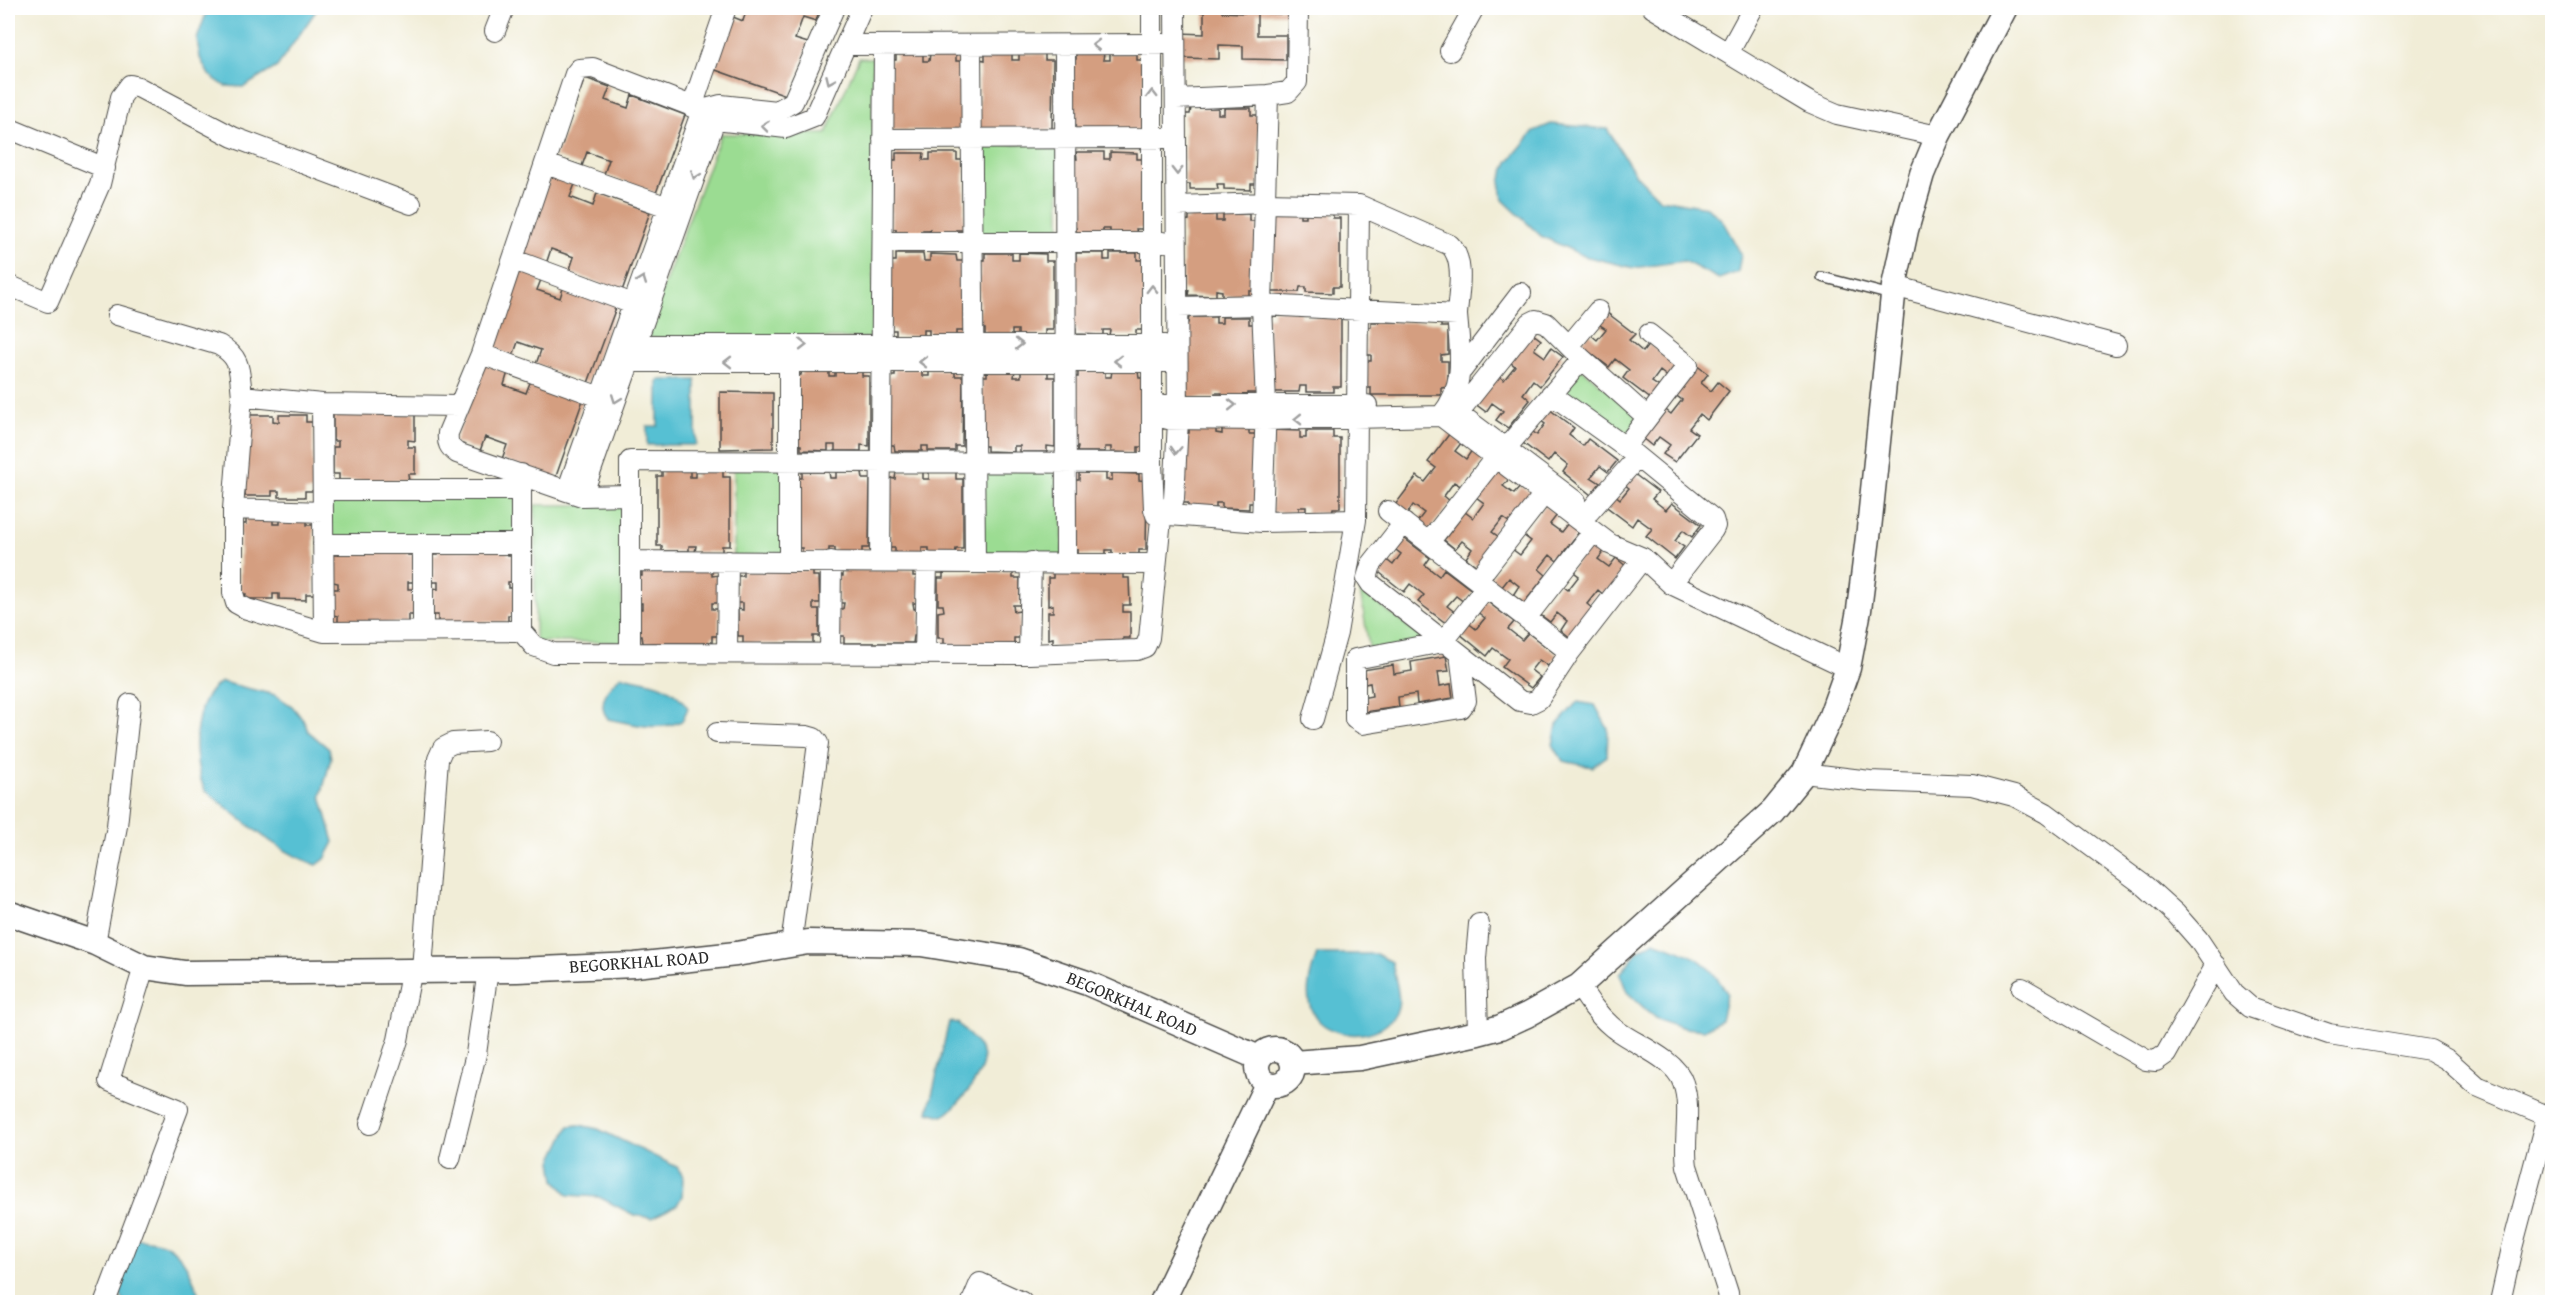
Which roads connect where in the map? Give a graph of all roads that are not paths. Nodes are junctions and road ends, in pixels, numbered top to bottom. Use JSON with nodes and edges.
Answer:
{"nodes":[{"id":1,"x":504,"y":8,"type":"edge"},
{"id":2,"x":726,"y":8,"type":"edge"},
{"id":3,"x":834,"y":8,"type":"edge"},
{"id":4,"x":862,"y":8,"type":"edge"},
{"id":5,"x":1152,"y":8,"type":"edge"},
{"id":6,"x":1175,"y":8,"type":"edge"},
{"id":7,"x":1298,"y":8,"type":"edge"},
{"id":8,"x":1474,"y":8,"type":"edge"},
{"id":9,"x":1653,"y":8,"type":"edge"},
{"id":10,"x":1752,"y":8,"type":"edge"},
{"id":11,"x":2005,"y":8,"type":"edge"},
{"id":12,"x":495,"y":32,"type":"dead end"},
{"id":13,"x":1176,"y":43,"type":"junction"},
{"id":14,"x":846,"y":45,"type":"junction"},
{"id":15,"x":884,"y":45,"type":"junction"},
{"id":16,"x":971,"y":45,"type":"junction"},
{"id":17,"x":1065,"y":45,"type":"junction"},
{"id":18,"x":1152,"y":45,"type":"junction"},
{"id":19,"x":1450,"y":51,"type":"dead end"},
{"id":20,"x":1729,"y":52,"type":"junction"},
{"id":21,"x":1268,"y":95,"type":"junction"},
{"id":22,"x":1176,"y":99,"type":"junction"},
{"id":23,"x":703,"y":112,"type":"junction"},
{"id":24,"x":8,"y":128,"type":"edge"},
{"id":25,"x":1938,"y":136,"type":"junction"},
{"id":26,"x":1176,"y":138,"type":"junction"},
{"id":27,"x":883,"y":139,"type":"junction"},
{"id":28,"x":972,"y":139,"type":"junction"},
{"id":29,"x":1065,"y":139,"type":"junction"},
{"id":30,"x":1152,"y":139,"type":"junction"},
{"id":31,"x":546,"y":164,"type":"junction"},
{"id":32,"x":105,"y":168,"type":"junction"},
{"id":33,"x":1265,"y":203,"type":"junction"},
{"id":34,"x":411,"y":204,"type":"dead end"},
{"id":35,"x":1359,"y":205,"type":"junction"},
{"id":36,"x":668,"y":207,"type":"junction"},
{"id":37,"x":1177,"y":207,"type":"junction"},
{"id":38,"x":882,"y":242,"type":"junction"},
{"id":39,"x":973,"y":242,"type":"junction"},
{"id":40,"x":1065,"y":242,"type":"junction"},
{"id":41,"x":1152,"y":242,"type":"junction"},
{"id":42,"x":1177,"y":243,"type":"junction"},
{"id":43,"x":514,"y":260,"type":"junction"},
{"id":44,"x":1822,"y":277,"type":"dead end"},
{"id":45,"x":8,"y":285,"type":"edge"},
{"id":46,"x":1893,"y":291,"type":"junction"},
{"id":47,"x":1521,"y":293,"type":"dead end"},
{"id":48,"x":633,"y":304,"type":"junction"},
{"id":49,"x":1262,"y":305,"type":"junction"},
{"id":50,"x":1178,"y":308,"type":"junction"},
{"id":51,"x":1360,"y":310,"type":"junction"},
{"id":52,"x":1598,"y":311,"type":"dead end"},
{"id":53,"x":117,"y":315,"type":"dead end"},
{"id":54,"x":1457,"y":315,"type":"junction"},
{"id":55,"x":1649,"y":334,"type":"dead end"},
{"id":56,"x":2116,"y":345,"type":"dead end"},
{"id":57,"x":882,"y":353,"type":"junction"},
{"id":58,"x":974,"y":353,"type":"junction"},
{"id":59,"x":1066,"y":353,"type":"junction"},
{"id":60,"x":1152,"y":353,"type":"junction"},
{"id":61,"x":1176,"y":353,"type":"junction"},
{"id":62,"x":1575,"y":353,"type":"junction"},
{"id":63,"x":481,"y":354,"type":"junction"},
{"id":64,"x":624,"y":354,"type":"junction"},
{"id":65,"x":789,"y":362,"type":"junction"},
{"id":66,"x":1462,"y":370,"type":"junction"},
{"id":67,"x":1551,"y":394,"type":"junction"},
{"id":68,"x":242,"y":396,"type":"junction"},
{"id":69,"x":600,"y":397,"type":"junction"},
{"id":70,"x":322,"y":404,"type":"junction"},
{"id":71,"x":458,"y":406,"type":"junction"},
{"id":72,"x":1152,"y":410,"type":"junction"},
{"id":73,"x":1358,"y":411,"type":"junction"},
{"id":74,"x":1265,"y":412,"type":"junction"},
{"id":75,"x":1449,"y":412,"type":"junction"},
{"id":76,"x":1177,"y":413,"type":"junction"},
{"id":77,"x":1647,"y":417,"type":"junction"},
{"id":78,"x":1631,"y":452,"type":"junction"},
{"id":79,"x":1501,"y":453,"type":"junction"},
{"id":80,"x":789,"y":461,"type":"junction"},
{"id":81,"x":881,"y":462,"type":"junction"},
{"id":82,"x":975,"y":462,"type":"junction"},
{"id":83,"x":1066,"y":462,"type":"junction"},
{"id":84,"x":1152,"y":463,"type":"junction"},
{"id":85,"x":521,"y":482,"type":"junction"},
{"id":86,"x":323,"y":490,"type":"junction"},
{"id":87,"x":575,"y":493,"type":"junction"},
{"id":88,"x":1544,"y":494,"type":"junction"},
{"id":89,"x":630,"y":495,"type":"junction"},
{"id":90,"x":233,"y":509,"type":"junction"},
{"id":91,"x":1388,"y":511,"type":"dead end"},
{"id":92,"x":323,"y":512,"type":"junction"},
{"id":93,"x":1589,"y":512,"type":"junction"},
{"id":94,"x":1165,"y":517,"type":"junction"},
{"id":95,"x":1356,"y":520,"type":"junction"},
{"id":96,"x":1262,"y":522,"type":"junction"},
{"id":97,"x":1404,"y":524,"type":"junction"},
{"id":98,"x":1593,"y":532,"type":"junction"},
{"id":99,"x":1429,"y":542,"type":"junction"},
{"id":100,"x":323,"y":544,"type":"junction"},
{"id":101,"x":423,"y":544,"type":"junction"},
{"id":102,"x":521,"y":544,"type":"junction"},
{"id":103,"x":1636,"y":555,"type":"junction"},
{"id":104,"x":630,"y":561,"type":"junction"},
{"id":105,"x":728,"y":561,"type":"junction"},
{"id":106,"x":789,"y":561,"type":"junction"},
{"id":107,"x":831,"y":561,"type":"junction"},
{"id":108,"x":880,"y":561,"type":"junction"},
{"id":109,"x":927,"y":562,"type":"junction"},
{"id":110,"x":975,"y":562,"type":"junction"},
{"id":111,"x":1031,"y":562,"type":"junction"},
{"id":112,"x":1066,"y":562,"type":"junction"},
{"id":113,"x":1155,"y":564,"type":"junction"},
{"id":114,"x":1482,"y":583,"type":"junction"},
{"id":115,"x":1671,"y":584,"type":"junction"},
{"id":116,"x":1526,"y":618,"type":"junction"},
{"id":117,"x":521,"y":631,"type":"junction"},
{"id":118,"x":324,"y":632,"type":"junction"},
{"id":119,"x":423,"y":632,"type":"junction"},
{"id":120,"x":1443,"y":642,"type":"junction"},
{"id":121,"x":1570,"y":652,"type":"junction"},
{"id":122,"x":630,"y":653,"type":"junction"},
{"id":123,"x":727,"y":653,"type":"junction"},
{"id":124,"x":830,"y":654,"type":"junction"},
{"id":125,"x":925,"y":654,"type":"junction"},
{"id":126,"x":1029,"y":654,"type":"junction"},
{"id":127,"x":1460,"y":654,"type":"junction"},
{"id":128,"x":1848,"y":668,"type":"junction"},
{"id":129,"x":130,"y":704,"type":"dead end"},
{"id":130,"x":1313,"y":719,"type":"dead end"},
{"id":131,"x":717,"y":733,"type":"dead end"},
{"id":132,"x":487,"y":741,"type":"dead end"},
{"id":133,"x":1804,"y":772,"type":"junction"},
{"id":134,"x":8,"y":913,"type":"edge"},
{"id":135,"x":1479,"y":924,"type":"dead end"},
{"id":136,"x":95,"y":944,"type":"junction"},
{"id":137,"x":791,"y":945,"type":"junction"},
{"id":138,"x":2216,"y":965,"type":"junction"},
{"id":139,"x":144,"y":967,"type":"junction"},
{"id":140,"x":417,"y":969,"type":"junction"},
{"id":141,"x":488,"y":969,"type":"junction"},
{"id":142,"x":1579,"y":986,"type":"junction"},
{"id":143,"x":2022,"y":988,"type":"dead end"},
{"id":144,"x":1478,"y":1034,"type":"junction"},
{"id":145,"x":1259,"y":1058,"type":"junction"},
{"id":146,"x":1293,"y":1063,"type":"junction"},
{"id":147,"x":1267,"y":1084,"type":"junction"},
{"id":148,"x":2550,"y":1117,"type":"edge"},
{"id":149,"x":370,"y":1124,"type":"dead end"},
{"id":150,"x":450,"y":1159,"type":"dead end"},
{"id":151,"x":105,"y":1302,"type":"edge"},
{"id":152,"x":972,"y":1302,"type":"edge"},
{"id":153,"x":1022,"y":1302,"type":"edge"},
{"id":154,"x":1162,"y":1302,"type":"edge"},
{"id":155,"x":1729,"y":1302,"type":"edge"},
{"id":156,"x":2500,"y":1302,"type":"edge"}],
"edges":[{"from":1,"to":12,"type":"street"},
{"from":2,"to":23,"type":"street"},
{"from":3,"to":23,"type":"street"},
{"from":4,"to":14,"type":"street"},
{"from":5,"to":18,"type":"street"},
{"from":6,"to":13,"type":"street"},
{"from":7,"to":21,"type":"street"},
{"from":8,"to":19,"type":"street"},
{"from":9,"to":20,"type":"street"},
{"from":10,"to":20,"type":"street"},
{"from":11,"to":25,"type":"street"},
{"from":13,"to":18,"type":"street"},
{"from":13,"to":22,"type":"street"},
{"from":14,"to":15,"type":"street"},
{"from":14,"to":23,"type":"street","one_way":true},
{"from":15,"to":16,"type":"street"},
{"from":15,"to":27,"type":"street"},
{"from":16,"to":17,"type":"street"},
{"from":16,"to":28,"type":"street"},
{"from":18,"to":17,"type":"street","one_way":true},
{"from":17,"to":29,"type":"street"},
{"from":30,"to":18,"type":"street","one_way":true},
{"from":20,"to":25,"type":"street"},
{"from":21,"to":22,"type":"street"},
{"from":21,"to":33,"type":"street"},
{"from":22,"to":26,"type":"street"},
{"from":23,"to":31,"type":"street"},
{"from":23,"to":36,"type":"street"},
{"from":23,"to":64,"type":"street","one_way":true},
{"from":24,"to":32,"type":"street"},
{"from":25,"to":46,"type":"street"},
{"from":26,"to":30,"type":"street"},
{"from":26,"to":37,"type":"street","one_way":true},
{"from":27,"to":28,"type":"street"},
{"from":27,"to":38,"type":"street"},
{"from":28,"to":29,"type":"street"},
{"from":28,"to":39,"type":"street"},
{"from":29,"to":30,"type":"street"},
{"from":29,"to":40,"type":"street"},
{"from":30,"to":41,"type":"street"},
{"from":31,"to":36,"type":"street"},
{"from":31,"to":43,"type":"street"},
{"from":32,"to":34,"type":"street"},
{"from":32,"to":45,"type":"street"},
{"from":33,"to":35,"type":"street"},
{"from":33,"to":37,"type":"street"},
{"from":33,"to":49,"type":"street"},
{"from":35,"to":51,"type":"street"},
{"from":35,"to":54,"type":"street"},
{"from":48,"to":36,"type":"street","one_way":true},
{"from":37,"to":42,"type":"street"},
{"from":38,"to":39,"type":"street"},
{"from":38,"to":57,"type":"street"},
{"from":39,"to":40,"type":"street"},
{"from":39,"to":58,"type":"street"},
{"from":40,"to":41,"type":"street"},
{"from":40,"to":59,"type":"street"},
{"from":41,"to":42,"type":"street"},
{"from":60,"to":41,"type":"street","one_way":true},
{"from":42,"to":50,"type":"street"},
{"from":43,"to":48,"type":"street"},
{"from":43,"to":63,"type":"street"},
{"from":44,"to":46,"type":"lane"},
{"from":46,"to":56,"type":"street"},
{"from":46,"to":128,"type":"street"},
{"from":47,"to":66,"type":"street"},
{"from":48,"to":64,"type":"street"},
{"from":49,"to":50,"type":"street"},
{"from":49,"to":51,"type":"street"},
{"from":49,"to":74,"type":"street"},
{"from":50,"to":61,"type":"street"},
{"from":51,"to":54,"type":"street"},
{"from":51,"to":73,"type":"street"},
{"from":52,"to":62,"type":"street"},
{"from":53,"to":68,"type":"street"},
{"from":54,"to":66,"type":"street"},
{"from":55,"to":77,"type":"street"},
{"from":57,"to":58,"type":"street"},
{"from":64,"to":57,"type":"street","one_way":true},
{"from":57,"to":65,"type":"street"},
{"from":57,"to":81,"type":"street"},
{"from":58,"to":59,"type":"street"},
{"from":58,"to":82,"type":"street"},
{"from":59,"to":60,"type":"street"},
{"from":59,"to":83,"type":"street"},
{"from":60,"to":61,"type":"street"},
{"from":60,"to":72,"type":"street"},
{"from":61,"to":76,"type":"street"},
{"from":62,"to":67,"type":"street"},
{"from":62,"to":75,"type":"street"},
{"from":62,"to":77,"type":"street"},
{"from":63,"to":69,"type":"street"},
{"from":63,"to":71,"type":"street"},
{"from":65,"to":64,"type":"street","one_way":true},
{"from":64,"to":69,"type":"street"},
{"from":64,"to":87,"type":"street","one_way":true},
{"from":65,"to":80,"type":"street"},
{"from":66,"to":75,"type":"street"},
{"from":67,"to":78,"type":"street"},
{"from":67,"to":79,"type":"street"},
{"from":68,"to":70,"type":"street"},
{"from":68,"to":90,"type":"street"},
{"from":69,"to":87,"type":"street"},
{"from":70,"to":71,"type":"street"},
{"from":70,"to":86,"type":"street"},
{"from":71,"to":85,"type":"street"},
{"from":72,"to":76,"type":"street"},
{"from":72,"to":84,"type":"street"},
{"from":73,"to":74,"type":"street"},
{"from":73,"to":75,"type":"street"},
{"from":73,"to":95,"type":"street"},
{"from":74,"to":76,"type":"street"},
{"from":74,"to":96,"type":"street"},
{"from":75,"to":79,"type":"street"},
{"from":76,"to":94,"type":"street","one_way":true},
{"from":77,"to":78,"type":"street"},
{"from":78,"to":93,"type":"street"},
{"from":78,"to":115,"type":"street"},
{"from":79,"to":88,"type":"street"},
{"from":79,"to":93,"type":"street"},
{"from":79,"to":99,"type":"street"},
{"from":80,"to":81,"type":"street"},
{"from":80,"to":89,"type":"street"},
{"from":80,"to":106,"type":"street"},
{"from":81,"to":82,"type":"street"},
{"from":81,"to":108,"type":"street"},
{"from":82,"to":83,"type":"street"},
{"from":82,"to":110,"type":"street"},
{"from":83,"to":84,"type":"street"},
{"from":83,"to":112,"type":"street"},
{"from":84,"to":94,"type":"street"},
{"from":85,"to":86,"type":"street"},
{"from":85,"to":87,"type":"street"},
{"from":85,"to":102,"type":"street"},
{"from":86,"to":92,"type":"street"},
{"from":87,"to":89,"type":"street"},
{"from":88,"to":98,"type":"street"},
{"from":88,"to":114,"type":"street"},
{"from":89,"to":104,"type":"street"},
{"from":90,"to":92,"type":"street"},
{"from":90,"to":118,"type":"street"},
{"from":91,"to":97,"type":"street"},
{"from":92,"to":100,"type":"street"},
{"from":93,"to":103,"type":"street"},
{"from":94,"to":96,"type":"street"},
{"from":94,"to":113,"type":"street"},
{"from":95,"to":96,"type":"street"},
{"from":95,"to":130,"type":"street"},
{"from":97,"to":99,"type":"street"},
{"from":97,"to":120,"type":"street"},
{"from":98,"to":103,"type":"street"},
{"from":98,"to":116,"type":"street"},
{"from":99,"to":114,"type":"street"},
{"from":100,"to":101,"type":"street"},
{"from":100,"to":118,"type":"street"},
{"from":101,"to":102,"type":"street"},
{"from":101,"to":119,"type":"street"},
{"from":102,"to":117,"type":"street"},
{"from":103,"to":115,"type":"street"},
{"from":103,"to":121,"type":"street"},
{"from":104,"to":105,"type":"street"},
{"from":104,"to":122,"type":"street"},
{"from":105,"to":106,"type":"street"},
{"from":105,"to":123,"type":"street"},
{"from":106,"to":107,"type":"street"},
{"from":107,"to":108,"type":"street"},
{"from":107,"to":124,"type":"street"},
{"from":108,"to":109,"type":"street"},
{"from":109,"to":110,"type":"street"},
{"from":109,"to":125,"type":"street"},
{"from":110,"to":111,"type":"street"},
{"from":111,"to":112,"type":"street"},
{"from":111,"to":126,"type":"street"},
{"from":112,"to":113,"type":"street"},
{"from":113,"to":126,"type":"street"},
{"from":114,"to":116,"type":"street"},
{"from":114,"to":120,"type":"street"},
{"from":115,"to":128,"type":"street"},
{"from":116,"to":121,"type":"street"},
{"from":117,"to":119,"type":"street"},
{"from":117,"to":122,"type":"street"},
{"from":118,"to":119,"type":"street"},
{"from":120,"to":127,"type":"street"},
{"from":120,"to":127,"type":"street"},
{"from":121,"to":127,"type":"street"},
{"from":122,"to":123,"type":"street"},
{"from":123,"to":124,"type":"street"},
{"from":124,"to":125,"type":"street"},
{"from":125,"to":126,"type":"street"},
{"from":128,"to":133,"type":"street"},
{"from":129,"to":136,"type":"street"},
{"from":131,"to":137,"type":"street"},
{"from":132,"to":140,"type":"street"},
{"from":133,"to":138,"type":"street"},
{"from":133,"to":142,"type":"street"},
{"from":134,"to":136,"type":"street","name":"BEGORKHAL ROAD"},
{"from":135,"to":144,"type":"street"},
{"from":136,"to":139,"type":"street","name":"BEGORKHAL ROAD"},
{"from":137,"to":141,"type":"street","name":"BEGORKHAL ROAD"},
{"from":137,"to":145,"type":"street","name":"BEGORKHAL ROAD"},
{"from":138,"to":143,"type":"street"},
{"from":138,"to":148,"type":"street"},
{"from":139,"to":140,"type":"street","name":"BEGORKHAL ROAD"},
{"from":139,"to":151,"type":"street"},
{"from":140,"to":141,"type":"street","name":"BEGORKHAL ROAD"},
{"from":140,"to":149,"type":"street"},
{"from":141,"to":150,"type":"street"},
{"from":142,"to":144,"type":"street"},
{"from":142,"to":155,"type":"street"},
{"from":144,"to":146,"type":"street"},
{"from":145,"to":146,"type":"street"},
{"from":145,"to":147,"type":"street"},
{"from":146,"to":147,"type":"street"},
{"from":147,"to":154,"type":"street"},
{"from":148,"to":156,"type":"street"},
{"from":152,"to":153,"type":"street"}]}
